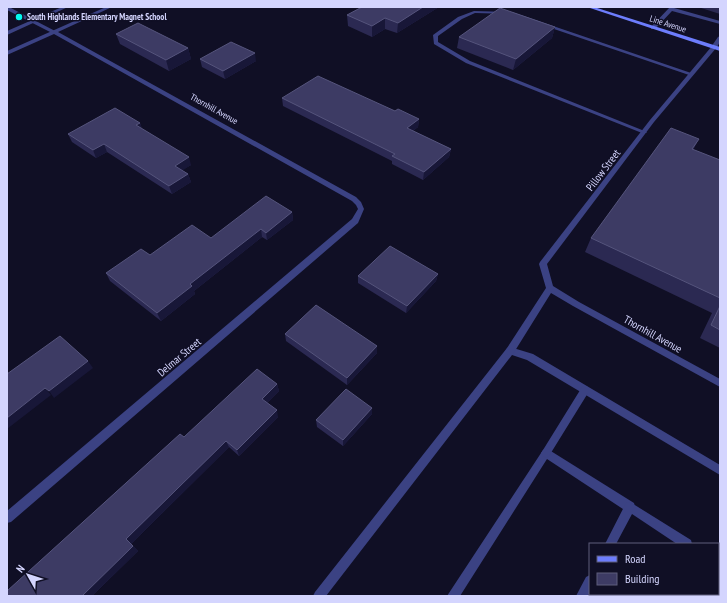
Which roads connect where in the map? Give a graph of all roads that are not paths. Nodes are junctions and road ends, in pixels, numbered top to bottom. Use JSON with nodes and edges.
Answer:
{"nodes":[{"id":1,"x":66,"y":7,"type":"edge"},
{"id":2,"x":110,"y":7,"type":"edge"},
{"id":3,"x":481,"y":7,"type":"edge"},
{"id":4,"x":589,"y":7,"type":"edge"},
{"id":5,"x":7,"y":8,"type":"edge"},
{"id":6,"x":672,"y":8,"type":"edge"},
{"id":7,"x":474,"y":12,"type":"junction"},
{"id":8,"x":33,"y":22,"type":"junction"},
{"id":9,"x":720,"y":23,"type":"edge"},
{"id":10,"x":653,"y":28,"type":"junction"},
{"id":11,"x":54,"y":32,"type":"junction"},
{"id":12,"x":7,"y":33,"type":"edge"},
{"id":13,"x":720,"y":38,"type":"edge"},
{"id":14,"x":717,"y":48,"type":"edge"},
{"id":15,"x":7,"y":53,"type":"edge"},
{"id":16,"x":691,"y":74,"type":"junction"},
{"id":17,"x":644,"y":132,"type":"junction"},
{"id":18,"x":361,"y":209,"type":"joint"},
{"id":19,"x":550,"y":288,"type":"junction"},
{"id":20,"x":510,"y":350,"type":"junction"},
{"id":21,"x":720,"y":383,"type":"edge"},
{"id":22,"x":586,"y":390,"type":"junction"},
{"id":23,"x":546,"y":453,"type":"junction"},
{"id":24,"x":720,"y":470,"type":"edge"},
{"id":25,"x":630,"y":507,"type":"junction"},
{"id":26,"x":7,"y":518,"type":"edge"},
{"id":27,"x":611,"y":543,"type":"edge"},
{"id":28,"x":685,"y":543,"type":"edge"},
{"id":29,"x":589,"y":583,"type":"edge"},
{"id":30,"x":319,"y":596,"type":"edge"},
{"id":31,"x":453,"y":596,"type":"edge"},
{"id":32,"x":582,"y":596,"type":"edge"}],
"edges":[{"from":1,"to":8,"type":"street"},
{"from":2,"to":11,"type":"street"},
{"from":3,"to":7,"type":"street"},
{"from":4,"to":10,"type":"main road","name":"Line Avenue"},
{"from":5,"to":8,"type":"street","name":"Thornhill Avenue"},
{"from":6,"to":9,"type":"street"},
{"from":6,"to":10,"type":"street"},
{"from":7,"to":16,"type":"street"},
{"from":7,"to":17,"type":"street"},
{"from":8,"to":11,"type":"street","name":"Thornhill Avenue"},
{"from":8,"to":12,"type":"street"},
{"from":10,"to":14,"type":"main road","name":"Line Avenue"},
{"from":11,"to":15,"type":"street"},
{"from":11,"to":18,"type":"street","name":"Thornhill Avenue"},
{"from":13,"to":14,"type":"street","name":"Pillow Street"},
{"from":14,"to":16,"type":"street","name":"Pillow Street"},
{"from":16,"to":17,"type":"street","name":"Pillow Street"},
{"from":17,"to":19,"type":"street","name":"Pillow Street"},
{"from":18,"to":26,"type":"street","name":"Delmar Street"},
{"from":19,"to":20,"type":"street"},
{"from":19,"to":21,"type":"street","name":"Thornhill Avenue"},
{"from":20,"to":22,"type":"street"},
{"from":20,"to":30,"type":"street"},
{"from":22,"to":23,"type":"street"},
{"from":22,"to":24,"type":"street"},
{"from":23,"to":25,"type":"street"},
{"from":23,"to":31,"type":"street"},
{"from":25,"to":27,"type":"street"},
{"from":25,"to":28,"type":"street"},
{"from":29,"to":32,"type":"street"}]}
